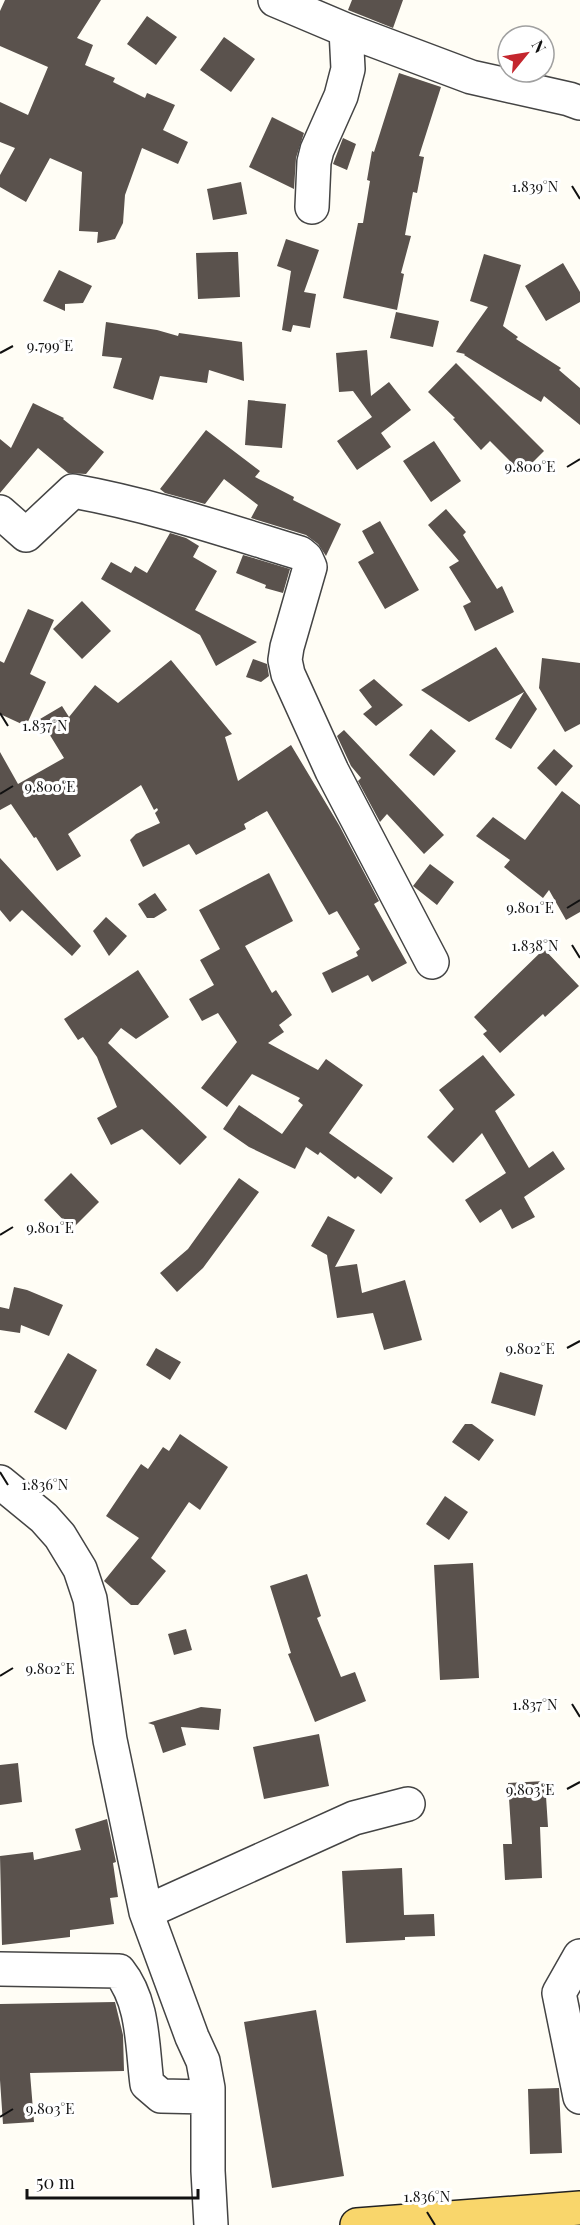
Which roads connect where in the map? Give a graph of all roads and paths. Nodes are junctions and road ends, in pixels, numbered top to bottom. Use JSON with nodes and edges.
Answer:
{"nodes":[{"id":1,"x":275,"y":0,"type":"edge"},
{"id":2,"x":346,"y":30,"type":"junction"},
{"id":3,"x":580,"y":103,"type":"edge"},
{"id":4,"x":312,"y":207,"type":"dead end"},
{"id":5,"x":0,"y":512,"type":"edge"},
{"id":6,"x":432,"y":962,"type":"dead end"},
{"id":7,"x":0,"y":1482,"type":"edge"},
{"id":8,"x":408,"y":1804,"type":"dead end"},
{"id":9,"x":146,"y":1912,"type":"junction"},
{"id":10,"x":580,"y":1956,"type":"edge"},
{"id":11,"x":0,"y":1969,"type":"edge"},
{"id":12,"x":208,"y":2097,"type":"junction"},
{"id":13,"x":580,"y":2097,"type":"edge"},
{"id":14,"x":576,"y":2214,"type":"edge"},
{"id":15,"x":211,"y":2225,"type":"edge"},
{"id":16,"x":357,"y":2225,"type":"edge"}],
"edges":[{"from":1,"to":2,"type":"street"},
{"from":2,"to":3,"type":"street"},
{"from":2,"to":4,"type":"street"},
{"from":5,"to":6,"type":"street"},
{"from":7,"to":9,"type":"street"},
{"from":8,"to":9,"type":"street"},
{"from":9,"to":12,"type":"street"},
{"from":10,"to":13,"type":"street"},
{"from":11,"to":12,"type":"street"},
{"from":12,"to":15,"type":"street"},
{"from":14,"to":16,"type":"main road"}]}
